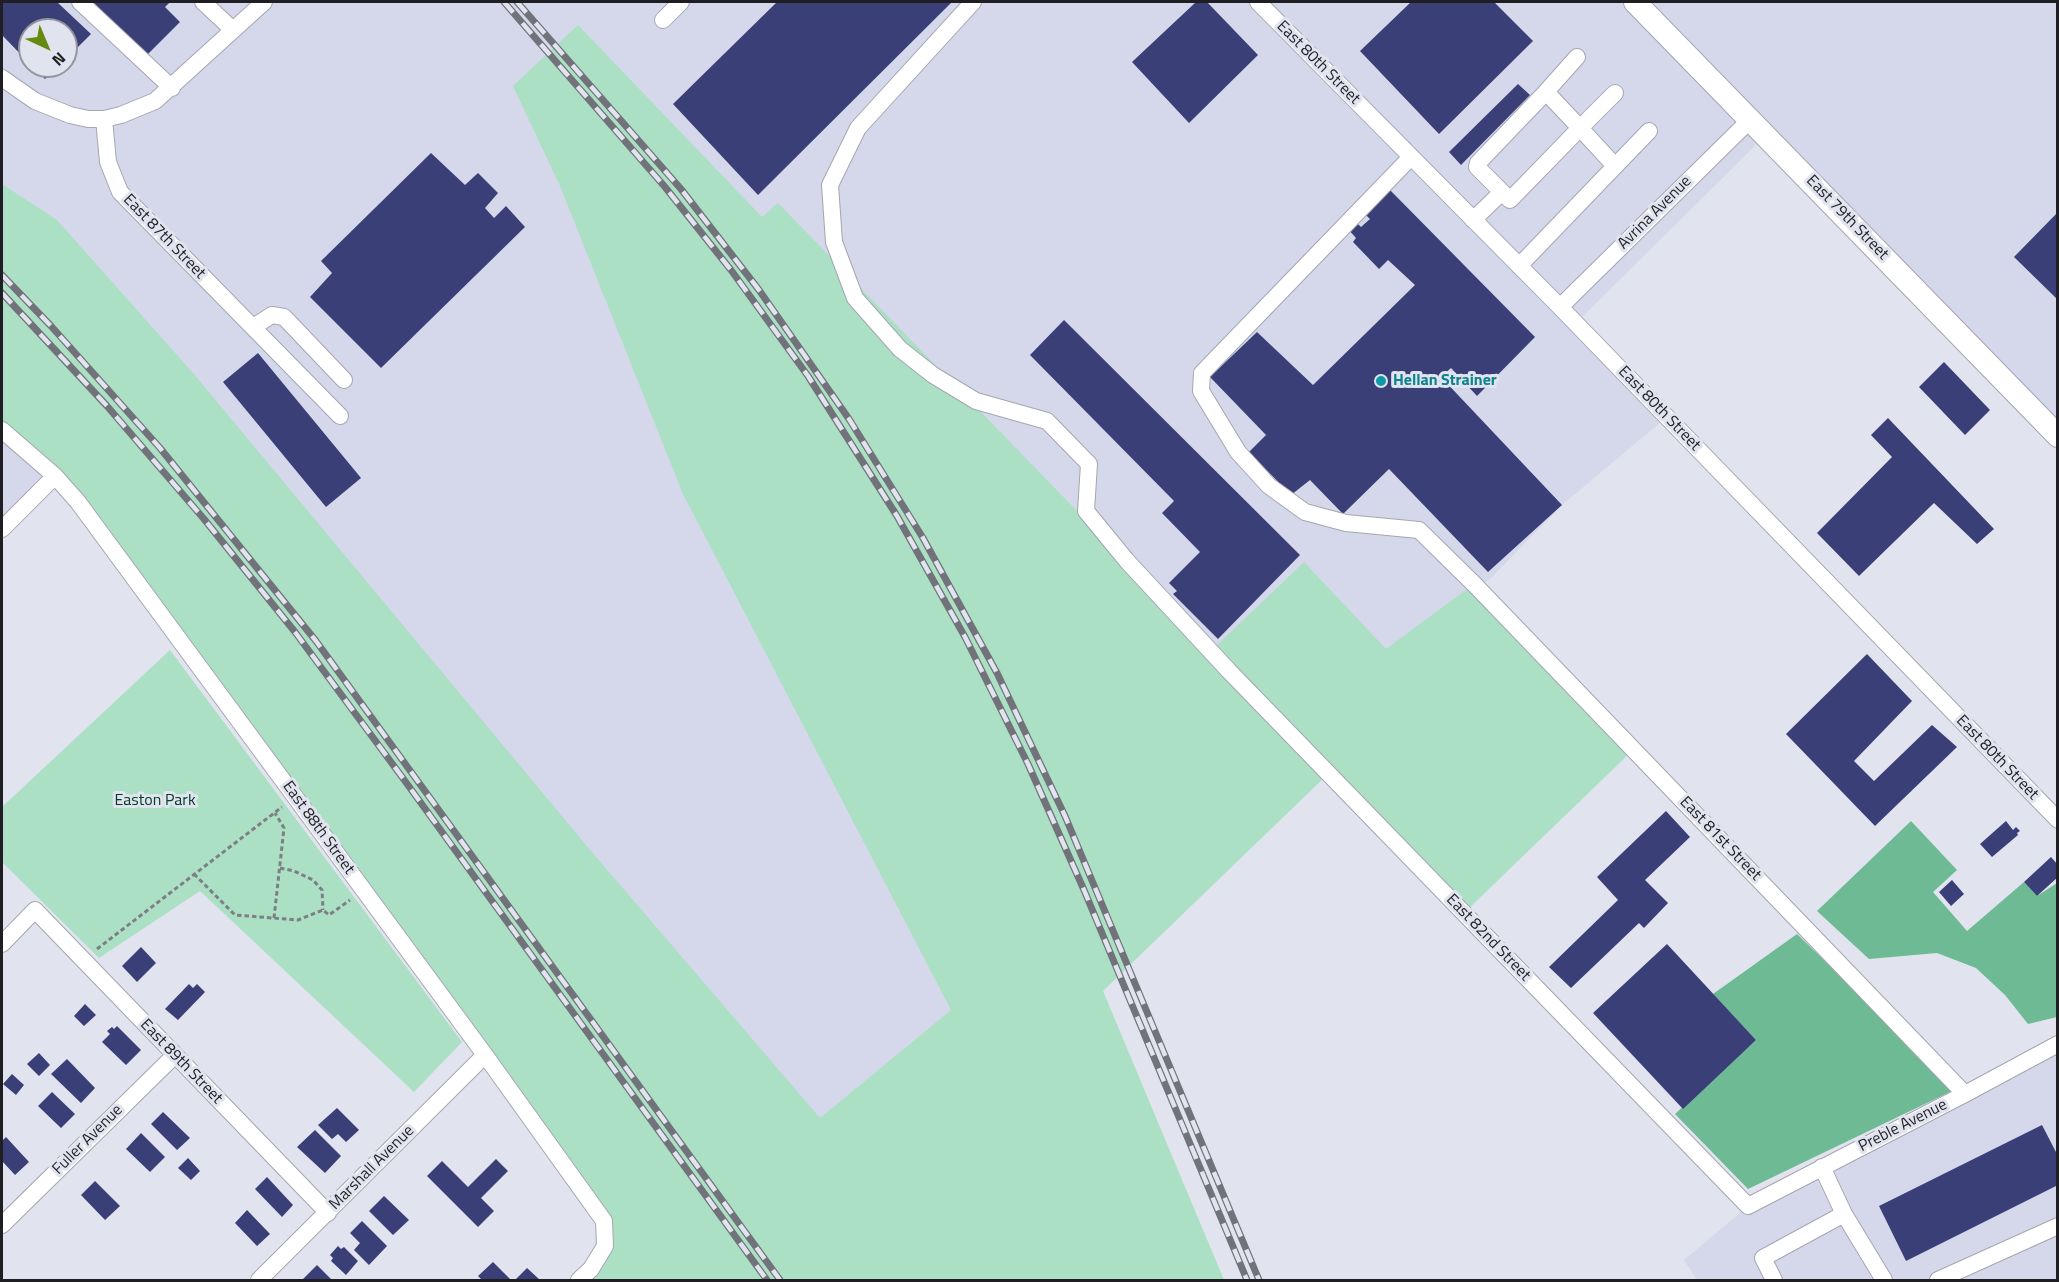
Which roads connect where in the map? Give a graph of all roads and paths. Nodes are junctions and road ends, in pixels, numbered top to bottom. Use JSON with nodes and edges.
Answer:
{"nodes":[{"id":1,"x":80,"y":2,"type":"edge"},
{"id":2,"x":203,"y":2,"type":"edge"},
{"id":3,"x":264,"y":2,"type":"edge"},
{"id":4,"x":681,"y":2,"type":"edge"},
{"id":5,"x":973,"y":2,"type":"edge"},
{"id":6,"x":1258,"y":2,"type":"edge"},
{"id":7,"x":1635,"y":2,"type":"edge"},
{"id":8,"x":663,"y":20,"type":"dead end"},
{"id":9,"x":233,"y":30,"type":"junction"},
{"id":10,"x":1577,"y":57,"type":"dead end"},
{"id":11,"x":2,"y":78,"type":"edge"},
{"id":12,"x":172,"y":88,"type":"junction"},
{"id":13,"x":1615,"y":93,"type":"dead end"},
{"id":14,"x":1544,"y":94,"type":"junction"},
{"id":15,"x":104,"y":119,"type":"junction"},
{"id":16,"x":1751,"y":119,"type":"junction"},
{"id":17,"x":1580,"y":128,"type":"junction"},
{"id":18,"x":1649,"y":131,"type":"dead end"},
{"id":19,"x":1411,"y":157,"type":"junction"},
{"id":20,"x":1615,"y":166,"type":"junction"},
{"id":21,"x":1502,"y":192,"type":"junction"},
{"id":22,"x":1473,"y":220,"type":"junction"},
{"id":23,"x":1519,"y":266,"type":"junction"},
{"id":24,"x":1560,"y":307,"type":"junction"},
{"id":25,"x":253,"y":327,"type":"junction"},
{"id":26,"x":344,"y":380,"type":"dead end"},
{"id":27,"x":340,"y":416,"type":"dead end"},
{"id":28,"x":2,"y":429,"type":"edge"},
{"id":29,"x":2058,"y":436,"type":"edge"},
{"id":30,"x":55,"y":476,"type":"junction"},
{"id":31,"x":2,"y":529,"type":"edge"},
{"id":32,"x":285,"y":805,"type":"dead end"},
{"id":33,"x":275,"y":813,"type":"junction"},
{"id":34,"x":2058,"y":820,"type":"edge"},
{"id":35,"x":280,"y":868,"type":"junction"},
{"id":36,"x":194,"y":874,"type":"junction"},
{"id":37,"x":354,"y":897,"type":"dead end"},
{"id":38,"x":323,"y":910,"type":"junction"},
{"id":39,"x":274,"y":918,"type":"junction"},
{"id":40,"x":2,"y":944,"type":"edge"},
{"id":41,"x":93,"y":952,"type":"dead end"},
{"id":42,"x":2058,"y":1044,"type":"edge"},
{"id":43,"x":175,"y":1055,"type":"junction"},
{"id":44,"x":485,"y":1055,"type":"junction"},
{"id":45,"x":1965,"y":1094,"type":"junction"},
{"id":46,"x":1822,"y":1167,"type":"junction"},
{"id":47,"x":1748,"y":1206,"type":"joint"},
{"id":48,"x":328,"y":1213,"type":"junction"},
{"id":49,"x":1844,"y":1215,"type":"junction"},
{"id":50,"x":2,"y":1226,"type":"edge"},
{"id":51,"x":2058,"y":1226,"type":"edge"},
{"id":52,"x":259,"y":1281,"type":"edge"},
{"id":53,"x":579,"y":1281,"type":"edge"},
{"id":54,"x":1774,"y":1281,"type":"edge"},
{"id":55,"x":1884,"y":1281,"type":"edge"},
{"id":56,"x":1938,"y":1281,"type":"edge"}],
"edges":[{"from":1,"to":12,"type":"street"},
{"from":2,"to":9,"type":"street"},
{"from":3,"to":9,"type":"street"},
{"from":4,"to":8,"type":"street"},
{"from":5,"to":47,"type":"street","name":"East 82nd Street"},
{"from":6,"to":19,"type":"street","name":"East 80th Street"},
{"from":7,"to":16,"type":"main road","name":"East 79th Street"},
{"from":9,"to":12,"type":"street"},
{"from":10,"to":14,"type":"street"},
{"from":11,"to":15,"type":"street"},
{"from":12,"to":15,"type":"street"},
{"from":13,"to":17,"type":"street"},
{"from":14,"to":17,"type":"street"},
{"from":14,"to":21,"type":"street"},
{"from":15,"to":25,"type":"street","name":"East 87th Street"},
{"from":16,"to":24,"type":"street","name":"Avrina Avenue"},
{"from":16,"to":29,"type":"main road","name":"East 79th Street"},
{"from":17,"to":20,"type":"street"},
{"from":17,"to":21,"type":"street"},
{"from":18,"to":20,"type":"street"},
{"from":19,"to":22,"type":"street","name":"East 80th Street"},
{"from":19,"to":45,"type":"street","name":"East 81st Street"},
{"from":20,"to":23,"type":"street"},
{"from":21,"to":22,"type":"street"},
{"from":22,"to":23,"type":"street","name":"East 80th Street"},
{"from":23,"to":24,"type":"street","name":"East 80th Street"},
{"from":24,"to":34,"type":"street","name":"East 80th Street"},
{"from":25,"to":26,"type":"street"},
{"from":25,"to":27,"type":"street","name":"East 87th Street"},
{"from":28,"to":30,"type":"street","name":"East 88th Street"},
{"from":30,"to":31,"type":"street"},
{"from":30,"to":44,"type":"street","name":"East 88th Street"},
{"from":32,"to":33,"type":"path"},
{"from":33,"to":35,"type":"path"},
{"from":33,"to":36,"type":"path"},
{"from":35,"to":38,"type":"path"},
{"from":35,"to":39,"type":"path"},
{"from":36,"to":39,"type":"path"},
{"from":36,"to":41,"type":"path"},
{"from":37,"to":38,"type":"path"},
{"from":38,"to":39,"type":"path"},
{"from":40,"to":43,"type":"street","name":"East 89th Street"},
{"from":42,"to":45,"type":"street","name":"Preble Avenue"},
{"from":43,"to":48,"type":"street","name":"East 89th Street"},
{"from":43,"to":50,"type":"street","name":"Fuller Avenue"},
{"from":44,"to":48,"type":"street","name":"Marshall Avenue"},
{"from":44,"to":53,"type":"street","name":"East 88th Street"},
{"from":45,"to":46,"type":"street","name":"Preble Avenue"},
{"from":46,"to":47,"type":"street","name":"Preble Avenue"},
{"from":46,"to":49,"type":"street"},
{"from":48,"to":52,"type":"street","name":"Marshall Avenue"},
{"from":49,"to":54,"type":"street"},
{"from":49,"to":55,"type":"street"},
{"from":51,"to":56,"type":"street"}]}
